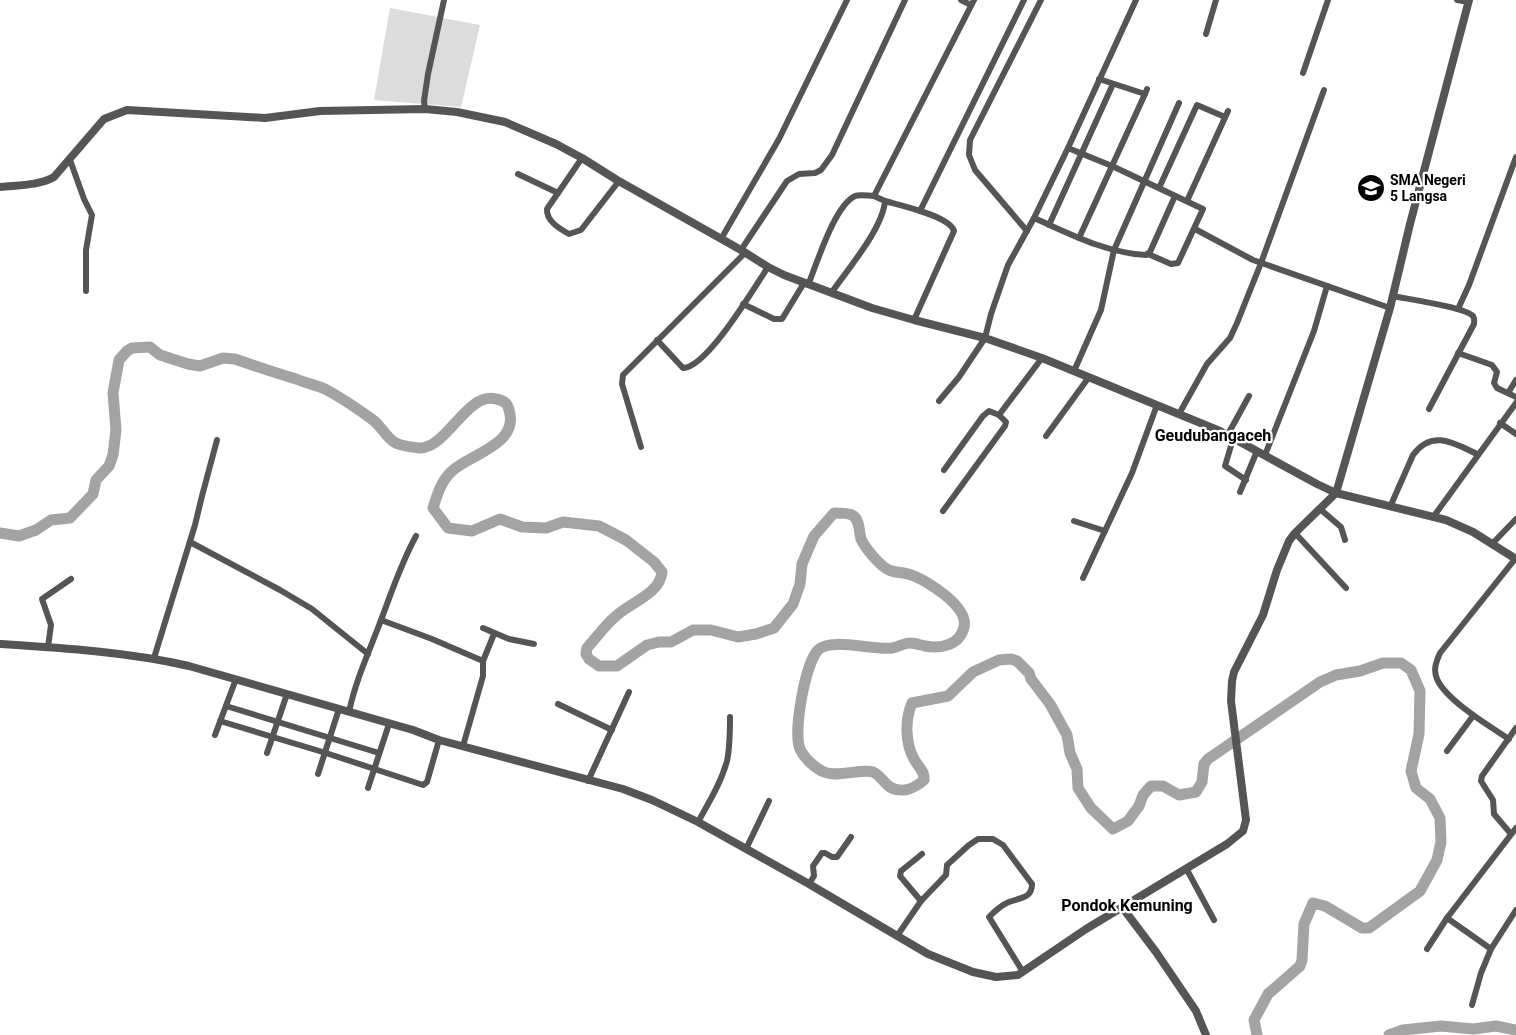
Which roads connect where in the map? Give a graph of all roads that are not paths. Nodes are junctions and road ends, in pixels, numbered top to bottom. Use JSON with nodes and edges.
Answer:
{"nodes":[{"id":1,"x":444,"y":0,"type":"edge"},
{"id":2,"x":847,"y":0,"type":"edge"},
{"id":3,"x":905,"y":0,"type":"edge"},
{"id":4,"x":961,"y":0,"type":"edge"},
{"id":5,"x":1024,"y":0,"type":"edge"},
{"id":6,"x":1041,"y":0,"type":"edge"},
{"id":7,"x":1136,"y":0,"type":"edge"},
{"id":8,"x":1216,"y":0,"type":"edge"},
{"id":9,"x":1328,"y":0,"type":"edge"},
{"id":10,"x":1457,"y":0,"type":"edge"},
{"id":11,"x":1469,"y":1,"type":"edge"},
{"id":12,"x":972,"y":3,"type":"edge"},
{"id":13,"x":1206,"y":34,"type":"dead end"},
{"id":14,"x":1303,"y":73,"type":"dead end"},
{"id":15,"x":1100,"y":79,"type":"junction"},
{"id":16,"x":1113,"y":84,"type":"junction"},
{"id":17,"x":1324,"y":90,"type":"dead end"},
{"id":18,"x":1179,"y":103,"type":"dead end"},
{"id":19,"x":425,"y":109,"type":"junction"},
{"id":20,"x":1068,"y":148,"type":"junction"},
{"id":21,"x":1082,"y":153,"type":"junction"},
{"id":22,"x":1516,"y":157,"type":"edge"},
{"id":23,"x":582,"y":158,"type":"junction"},
{"id":24,"x":70,"y":160,"type":"junction"},
{"id":25,"x":1112,"y":166,"type":"junction"},
{"id":26,"x":518,"y":174,"type":"dead end"},
{"id":27,"x":620,"y":181,"type":"junction"},
{"id":28,"x":1145,"y":182,"type":"junction"},
{"id":29,"x":0,"y":187,"type":"edge"},
{"id":30,"x":1159,"y":188,"type":"junction"},
{"id":31,"x":558,"y":193,"type":"junction"},
{"id":32,"x":874,"y":196,"type":"junction"},
{"id":33,"x":1175,"y":196,"type":"junction"},
{"id":34,"x":885,"y":201,"type":"junction"},
{"id":35,"x":1187,"y":201,"type":"junction"},
{"id":36,"x":920,"y":211,"type":"junction"},
{"id":37,"x":1034,"y":218,"type":"junction"},
{"id":38,"x":1049,"y":225,"type":"junction"},
{"id":39,"x":1195,"y":229,"type":"junction"},
{"id":40,"x":1027,"y":231,"type":"junction"},
{"id":41,"x":1080,"y":238,"type":"junction"},
{"id":42,"x":721,"y":239,"type":"junction"},
{"id":43,"x":1114,"y":250,"type":"junction"},
{"id":44,"x":743,"y":251,"type":"junction"},
{"id":45,"x":1148,"y":254,"type":"junction"},
{"id":46,"x":1261,"y":263,"type":"junction"},
{"id":47,"x":768,"y":267,"type":"junction"},
{"id":48,"x":806,"y":284,"type":"junction"},
{"id":49,"x":1327,"y":286,"type":"junction"},
{"id":50,"x":86,"y":292,"type":"dead end"},
{"id":51,"x":832,"y":292,"type":"junction"},
{"id":52,"x":1393,"y":296,"type":"junction"},
{"id":53,"x":743,"y":304,"type":"junction"},
{"id":54,"x":1390,"y":308,"type":"junction"},
{"id":55,"x":1458,"y":309,"type":"junction"},
{"id":56,"x":914,"y":320,"type":"junction"},
{"id":57,"x":985,"y":338,"type":"junction"},
{"id":58,"x":657,"y":340,"type":"junction"},
{"id":59,"x":1458,"y":353,"type":"junction"},
{"id":60,"x":1042,"y":358,"type":"junction"},
{"id":61,"x":1074,"y":371,"type":"junction"},
{"id":62,"x":1089,"y":377,"type":"junction"},
{"id":63,"x":1516,"y":380,"type":"edge"},
{"id":64,"x":1508,"y":393,"type":"junction"},
{"id":65,"x":1249,"y":396,"type":"dead end"},
{"id":66,"x":1516,"y":397,"type":"edge"},
{"id":67,"x":939,"y":401,"type":"dead end"},
{"id":68,"x":1516,"y":403,"type":"edge"},
{"id":69,"x":1157,"y":405,"type":"junction"},
{"id":70,"x":1428,"y":409,"type":"dead end"},
{"id":71,"x":999,"y":414,"type":"junction"},
{"id":72,"x":1179,"y":414,"type":"junction"},
{"id":73,"x":1500,"y":423,"type":"junction"},
{"id":74,"x":1516,"y":434,"type":"edge"},
{"id":75,"x":1046,"y":436,"type":"dead end"},
{"id":76,"x":1230,"y":437,"type":"junction"},
{"id":77,"x":218,"y":440,"type":"dead end"},
{"id":78,"x":640,"y":447,"type":"dead end"},
{"id":79,"x":1257,"y":451,"type":"junction"},
{"id":80,"x":1477,"y":454,"type":"junction"},
{"id":81,"x":1265,"y":455,"type":"junction"},
{"id":82,"x":944,"y":470,"type":"dead end"},
{"id":83,"x":1246,"y":480,"type":"junction"},
{"id":84,"x":1240,"y":492,"type":"dead end"},
{"id":85,"x":1336,"y":492,"type":"junction"},
{"id":86,"x":1390,"y":506,"type":"junction"},
{"id":87,"x":1320,"y":509,"type":"junction"},
{"id":88,"x":943,"y":511,"type":"dead end"},
{"id":89,"x":1434,"y":516,"type":"junction"},
{"id":90,"x":1516,"y":519,"type":"edge"},
{"id":91,"x":1074,"y":522,"type":"dead end"},
{"id":92,"x":1105,"y":531,"type":"junction"},
{"id":93,"x":1295,"y":533,"type":"junction"},
{"id":94,"x":416,"y":536,"type":"dead end"},
{"id":95,"x":1345,"y":540,"type":"dead end"},
{"id":96,"x":190,"y":542,"type":"junction"},
{"id":97,"x":1492,"y":544,"type":"junction"},
{"id":98,"x":1516,"y":559,"type":"edge"},
{"id":99,"x":1083,"y":578,"type":"dead end"},
{"id":100,"x":71,"y":579,"type":"dead end"},
{"id":101,"x":1346,"y":588,"type":"dead end"},
{"id":102,"x":381,"y":620,"type":"junction"},
{"id":103,"x":483,"y":628,"type":"dead end"},
{"id":104,"x":494,"y":634,"type":"junction"},
{"id":105,"x":0,"y":644,"type":"edge"},
{"id":106,"x":534,"y":644,"type":"dead end"},
{"id":107,"x":48,"y":647,"type":"junction"},
{"id":108,"x":368,"y":654,"type":"junction"},
{"id":109,"x":154,"y":658,"type":"junction"},
{"id":110,"x":483,"y":661,"type":"junction"},
{"id":111,"x":236,"y":680,"type":"junction"},
{"id":112,"x":629,"y":692,"type":"dead end"},
{"id":113,"x":287,"y":694,"type":"junction"},
{"id":114,"x":558,"y":704,"type":"dead end"},
{"id":115,"x":226,"y":706,"type":"junction"},
{"id":116,"x":339,"y":708,"type":"junction"},
{"id":117,"x":349,"y":712,"type":"junction"},
{"id":118,"x":1474,"y":716,"type":"junction"},
{"id":119,"x":730,"y":718,"type":"dead end"},
{"id":120,"x":220,"y":721,"type":"junction"},
{"id":121,"x":278,"y":721,"type":"junction"},
{"id":122,"x":389,"y":724,"type":"junction"},
{"id":123,"x":1516,"y":728,"type":"edge"},
{"id":124,"x":612,"y":730,"type":"junction"},
{"id":125,"x":216,"y":735,"type":"dead end"},
{"id":126,"x":273,"y":738,"type":"junction"},
{"id":127,"x":330,"y":738,"type":"junction"},
{"id":128,"x":1509,"y":738,"type":"junction"},
{"id":129,"x":439,"y":740,"type":"junction"},
{"id":130,"x":463,"y":746,"type":"junction"},
{"id":131,"x":1447,"y":751,"type":"dead end"},
{"id":132,"x":267,"y":753,"type":"dead end"},
{"id":133,"x":326,"y":753,"type":"junction"},
{"id":134,"x":379,"y":753,"type":"junction"},
{"id":135,"x":374,"y":768,"type":"junction"},
{"id":136,"x":318,"y":774,"type":"dead end"},
{"id":137,"x":588,"y":781,"type":"junction"},
{"id":138,"x":368,"y":788,"type":"dead end"},
{"id":139,"x":769,"y":801,"type":"dead end"},
{"id":140,"x":698,"y":822,"type":"junction"},
{"id":141,"x":1516,"y":828,"type":"edge"},
{"id":142,"x":1511,"y":834,"type":"junction"},
{"id":143,"x":851,"y":837,"type":"dead end"},
{"id":144,"x":746,"y":849,"type":"junction"},
{"id":145,"x":922,"y":854,"type":"dead end"},
{"id":146,"x":1186,"y":868,"type":"junction"},
{"id":147,"x":809,"y":884,"type":"junction"},
{"id":148,"x":921,"y":901,"type":"junction"},
{"id":149,"x":1122,"y":907,"type":"junction"},
{"id":150,"x":1516,"y":910,"type":"edge"},
{"id":151,"x":1447,"y":918,"type":"junction"},
{"id":152,"x":1214,"y":920,"type":"dead end"},
{"id":153,"x":897,"y":936,"type":"junction"},
{"id":154,"x":1427,"y":949,"type":"dead end"},
{"id":155,"x":1491,"y":949,"type":"junction"},
{"id":156,"x":1023,"y":972,"type":"junction"},
{"id":157,"x":1472,"y":1005,"type":"dead end"},
{"id":158,"x":1206,"y":1035,"type":"edge"}],
"edges":[{"from":1,"to":19,"type":"street"},
{"from":2,"to":42,"type":"street"},
{"from":3,"to":44,"type":"street"},
{"from":4,"to":12,"type":"street"},
{"from":5,"to":36,"type":"street"},
{"from":6,"to":40,"type":"street"},
{"from":7,"to":15,"type":"street"},
{"from":8,"to":13,"type":"street"},
{"from":9,"to":14,"type":"street"},
{"from":10,"to":11,"type":"street"},
{"from":11,"to":52,"type":"street"},
{"from":12,"to":32,"type":"street"},
{"from":15,"to":16,"type":"street"},
{"from":15,"to":20,"type":"street"},
{"from":16,"to":21,"type":"street"},
{"from":16,"to":25,"type":"street"},
{"from":17,"to":46,"type":"street"},
{"from":18,"to":28,"type":"street"},
{"from":19,"to":23,"type":"street"},
{"from":19,"to":24,"type":"street"},
{"from":20,"to":21,"type":"street"},
{"from":20,"to":37,"type":"street"},
{"from":21,"to":25,"type":"street"},
{"from":21,"to":38,"type":"street"},
{"from":22,"to":55,"type":"street"},
{"from":23,"to":27,"type":"street"},
{"from":23,"to":31,"type":"street"},
{"from":24,"to":29,"type":"street"},
{"from":24,"to":50,"type":"street"},
{"from":25,"to":28,"type":"street"},
{"from":25,"to":41,"type":"street"},
{"from":26,"to":31,"type":"street"},
{"from":27,"to":31,"type":"street"},
{"from":27,"to":42,"type":"street"},
{"from":28,"to":30,"type":"street"},
{"from":28,"to":43,"type":"street"},
{"from":30,"to":33,"type":"street"},
{"from":30,"to":35,"type":"street"},
{"from":32,"to":34,"type":"street"},
{"from":32,"to":48,"type":"street"},
{"from":33,"to":35,"type":"street"},
{"from":33,"to":45,"type":"street"},
{"from":34,"to":36,"type":"street"},
{"from":34,"to":51,"type":"street"},
{"from":35,"to":39,"type":"street"},
{"from":36,"to":56,"type":"street"},
{"from":37,"to":38,"type":"street"},
{"from":37,"to":40,"type":"street"},
{"from":38,"to":41,"type":"street"},
{"from":39,"to":45,"type":"street"},
{"from":39,"to":46,"type":"street"},
{"from":40,"to":57,"type":"street"},
{"from":41,"to":43,"type":"street"},
{"from":42,"to":44,"type":"street"},
{"from":43,"to":45,"type":"street"},
{"from":43,"to":61,"type":"street"},
{"from":44,"to":47,"type":"street"},
{"from":44,"to":58,"type":"street"},
{"from":46,"to":49,"type":"street"},
{"from":46,"to":72,"type":"street"},
{"from":47,"to":48,"type":"street"},
{"from":47,"to":53,"type":"street"},
{"from":48,"to":51,"type":"street"},
{"from":48,"to":53,"type":"street"},
{"from":49,"to":54,"type":"street"},
{"from":49,"to":81,"type":"street"},
{"from":51,"to":56,"type":"street"},
{"from":52,"to":54,"type":"street"},
{"from":52,"to":55,"type":"street"},
{"from":53,"to":58,"type":"street"},
{"from":54,"to":85,"type":"street"},
{"from":55,"to":59,"type":"street"},
{"from":56,"to":57,"type":"street"},
{"from":57,"to":60,"type":"street"},
{"from":57,"to":67,"type":"street"},
{"from":58,"to":78,"type":"street"},
{"from":59,"to":64,"type":"street"},
{"from":59,"to":70,"type":"street"},
{"from":60,"to":61,"type":"street"},
{"from":60,"to":71,"type":"street"},
{"from":61,"to":62,"type":"street"},
{"from":62,"to":69,"type":"street"},
{"from":62,"to":75,"type":"street"},
{"from":63,"to":64,"type":"street"},
{"from":64,"to":66,"type":"street"},
{"from":65,"to":76,"type":"street"},
{"from":68,"to":73,"type":"street"},
{"from":69,"to":72,"type":"street"},
{"from":69,"to":92,"type":"street"},
{"from":71,"to":82,"type":"street"},
{"from":71,"to":88,"type":"street"},
{"from":72,"to":76,"type":"street"},
{"from":73,"to":74,"type":"street"},
{"from":73,"to":80,"type":"street"},
{"from":76,"to":79,"type":"street"},
{"from":76,"to":83,"type":"street"},
{"from":77,"to":96,"type":"street"},
{"from":79,"to":81,"type":"street"},
{"from":79,"to":83,"type":"street"},
{"from":80,"to":86,"type":"street"},
{"from":80,"to":89,"type":"street"},
{"from":81,"to":85,"type":"street"},
{"from":83,"to":84,"type":"street"},
{"from":85,"to":86,"type":"street"},
{"from":85,"to":87,"type":"street"},
{"from":86,"to":89,"type":"street"},
{"from":87,"to":93,"type":"street"},
{"from":87,"to":95,"type":"street"},
{"from":89,"to":97,"type":"street"},
{"from":90,"to":97,"type":"street"},
{"from":91,"to":92,"type":"street"},
{"from":92,"to":99,"type":"street"},
{"from":93,"to":101,"type":"street"},
{"from":93,"to":146,"type":"street"},
{"from":94,"to":102,"type":"street"},
{"from":96,"to":108,"type":"street"},
{"from":96,"to":109,"type":"street"},
{"from":97,"to":98,"type":"street"},
{"from":98,"to":118,"type":"street"},
{"from":100,"to":107,"type":"street"},
{"from":102,"to":108,"type":"street"},
{"from":102,"to":110,"type":"street"},
{"from":103,"to":104,"type":"street"},
{"from":104,"to":106,"type":"street"},
{"from":104,"to":110,"type":"street"},
{"from":105,"to":107,"type":"street"},
{"from":107,"to":109,"type":"street"},
{"from":108,"to":117,"type":"street"},
{"from":109,"to":111,"type":"street"},
{"from":110,"to":130,"type":"street"},
{"from":111,"to":113,"type":"street"},
{"from":111,"to":115,"type":"street"},
{"from":112,"to":124,"type":"street"},
{"from":113,"to":116,"type":"street"},
{"from":113,"to":121,"type":"street"},
{"from":114,"to":124,"type":"street"},
{"from":115,"to":120,"type":"street"},
{"from":115,"to":121,"type":"street"},
{"from":116,"to":117,"type":"street"},
{"from":116,"to":127,"type":"street"},
{"from":117,"to":122,"type":"street"},
{"from":118,"to":128,"type":"street"},
{"from":118,"to":131,"type":"street"},
{"from":119,"to":140,"type":"street"},
{"from":120,"to":125,"type":"street"},
{"from":120,"to":126,"type":"street"},
{"from":121,"to":126,"type":"street"},
{"from":121,"to":127,"type":"street"},
{"from":122,"to":129,"type":"street"},
{"from":122,"to":134,"type":"street"},
{"from":123,"to":128,"type":"street"},
{"from":124,"to":137,"type":"street"},
{"from":126,"to":132,"type":"street"},
{"from":126,"to":133,"type":"street"},
{"from":127,"to":133,"type":"street"},
{"from":127,"to":134,"type":"street"},
{"from":128,"to":142,"type":"street"},
{"from":129,"to":130,"type":"street"},
{"from":129,"to":135,"type":"street"},
{"from":130,"to":137,"type":"street"},
{"from":133,"to":135,"type":"street"},
{"from":133,"to":136,"type":"street"},
{"from":134,"to":135,"type":"street"},
{"from":135,"to":138,"type":"street"},
{"from":137,"to":140,"type":"street"},
{"from":139,"to":144,"type":"street"},
{"from":140,"to":144,"type":"street"},
{"from":141,"to":142,"type":"street"},
{"from":142,"to":151,"type":"street"},
{"from":143,"to":147,"type":"street"},
{"from":144,"to":147,"type":"street"},
{"from":145,"to":148,"type":"street"},
{"from":146,"to":149,"type":"street"},
{"from":146,"to":152,"type":"street"},
{"from":147,"to":153,"type":"street"},
{"from":148,"to":153,"type":"street"},
{"from":148,"to":156,"type":"street"},
{"from":149,"to":156,"type":"street"},
{"from":149,"to":158,"type":"street"},
{"from":150,"to":155,"type":"street"},
{"from":151,"to":154,"type":"street"},
{"from":151,"to":155,"type":"street"},
{"from":153,"to":156,"type":"street"},
{"from":155,"to":157,"type":"street"}]}
